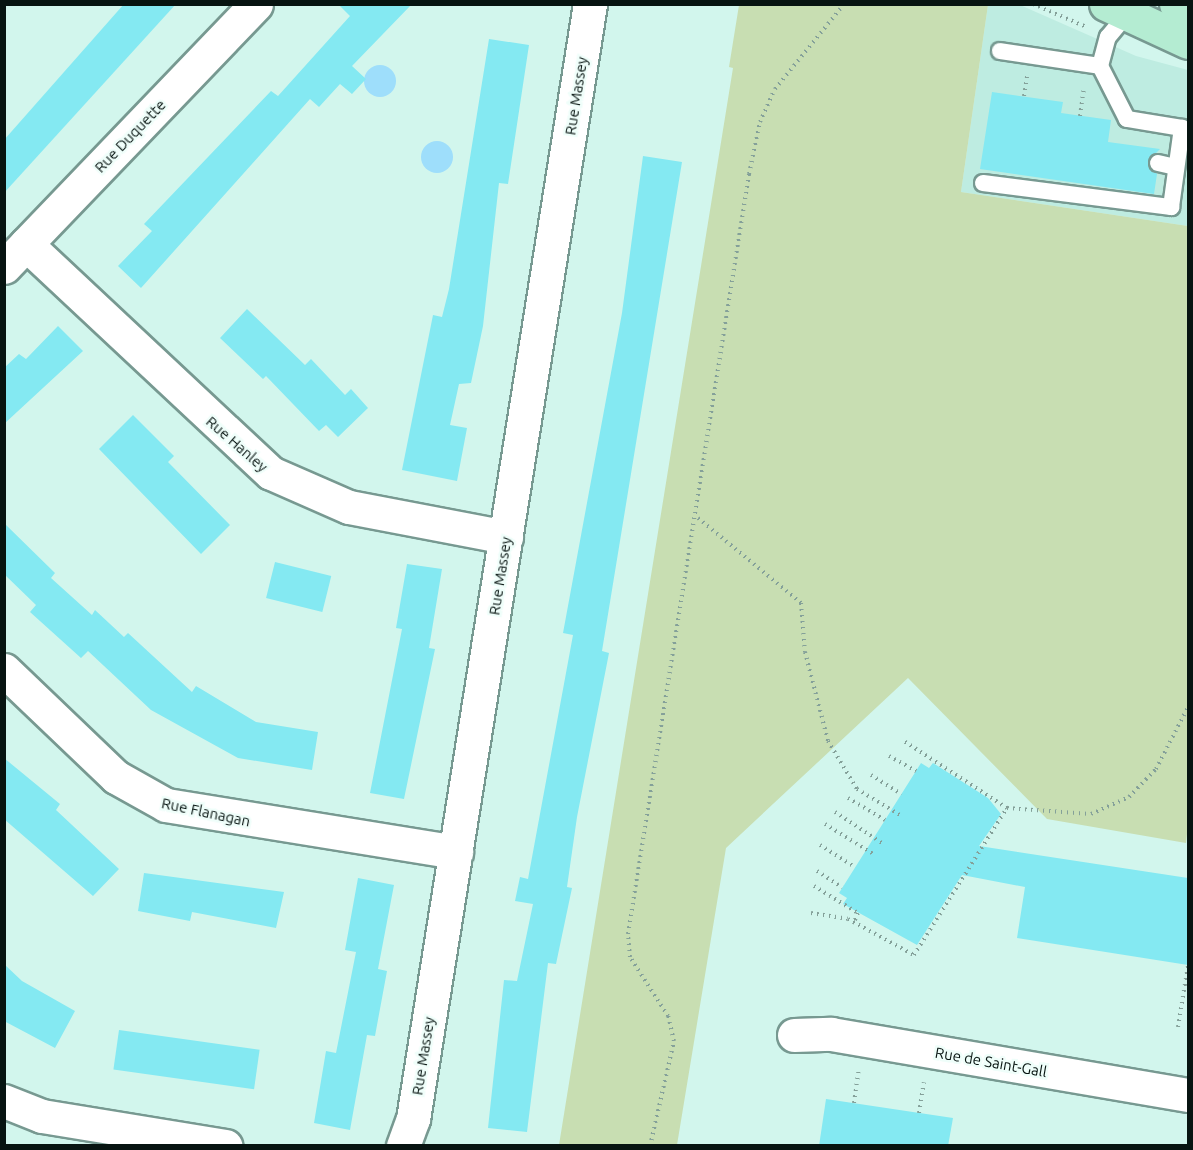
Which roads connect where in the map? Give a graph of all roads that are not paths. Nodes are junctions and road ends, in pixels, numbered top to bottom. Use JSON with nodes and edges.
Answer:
{"nodes":[{"id":1,"x":256,"y":4,"type":"edge"},
{"id":2,"x":590,"y":4,"type":"edge"},
{"id":3,"x":1176,"y":4,"type":"edge"},
{"id":4,"x":1122,"y":8,"type":"edge"},
{"id":5,"x":1188,"y":9,"type":"edge"},
{"id":6,"x":1188,"y":42,"type":"edge"},
{"id":7,"x":1000,"y":51,"type":"dead end"},
{"id":8,"x":1093,"y":65,"type":"junction"},
{"id":9,"x":1158,"y":163,"type":"dead end"},
{"id":10,"x":1176,"y":167,"type":"junction"},
{"id":11,"x":982,"y":183,"type":"dead end"},
{"id":12,"x":15,"y":256,"type":"edge"},
{"id":13,"x":506,"y":537,"type":"junction"},
{"id":14,"x":4,"y":670,"type":"edge"},
{"id":15,"x":456,"y":852,"type":"junction"},
{"id":16,"x":794,"y":1035,"type":"dead end"},
{"id":17,"x":1188,"y":1095,"type":"edge"},
{"id":18,"x":4,"y":1101,"type":"edge"},
{"id":19,"x":226,"y":1146,"type":"edge"},
{"id":20,"x":403,"y":1146,"type":"edge"}],
"edges":[{"from":1,"to":12,"type":"street","name":"Rue Duquette"},
{"from":2,"to":13,"type":"street","name":"Rue Massey"},
{"from":3,"to":5,"type":"street"},
{"from":4,"to":6,"type":"street"},
{"from":4,"to":8,"type":"lane"},
{"from":7,"to":8,"type":"lane"},
{"from":8,"to":10,"type":"lane"},
{"from":9,"to":10,"type":"lane"},
{"from":10,"to":11,"type":"lane"},
{"from":12,"to":13,"type":"street","name":"Rue Hanley"},
{"from":13,"to":15,"type":"street","name":"Rue Massey"},
{"from":14,"to":15,"type":"street","name":"Rue Flanagan"},
{"from":15,"to":20,"type":"street","name":"Rue Massey"},
{"from":16,"to":17,"type":"street","name":"Rue de Saint-Gall"},
{"from":18,"to":19,"type":"street"}]}
